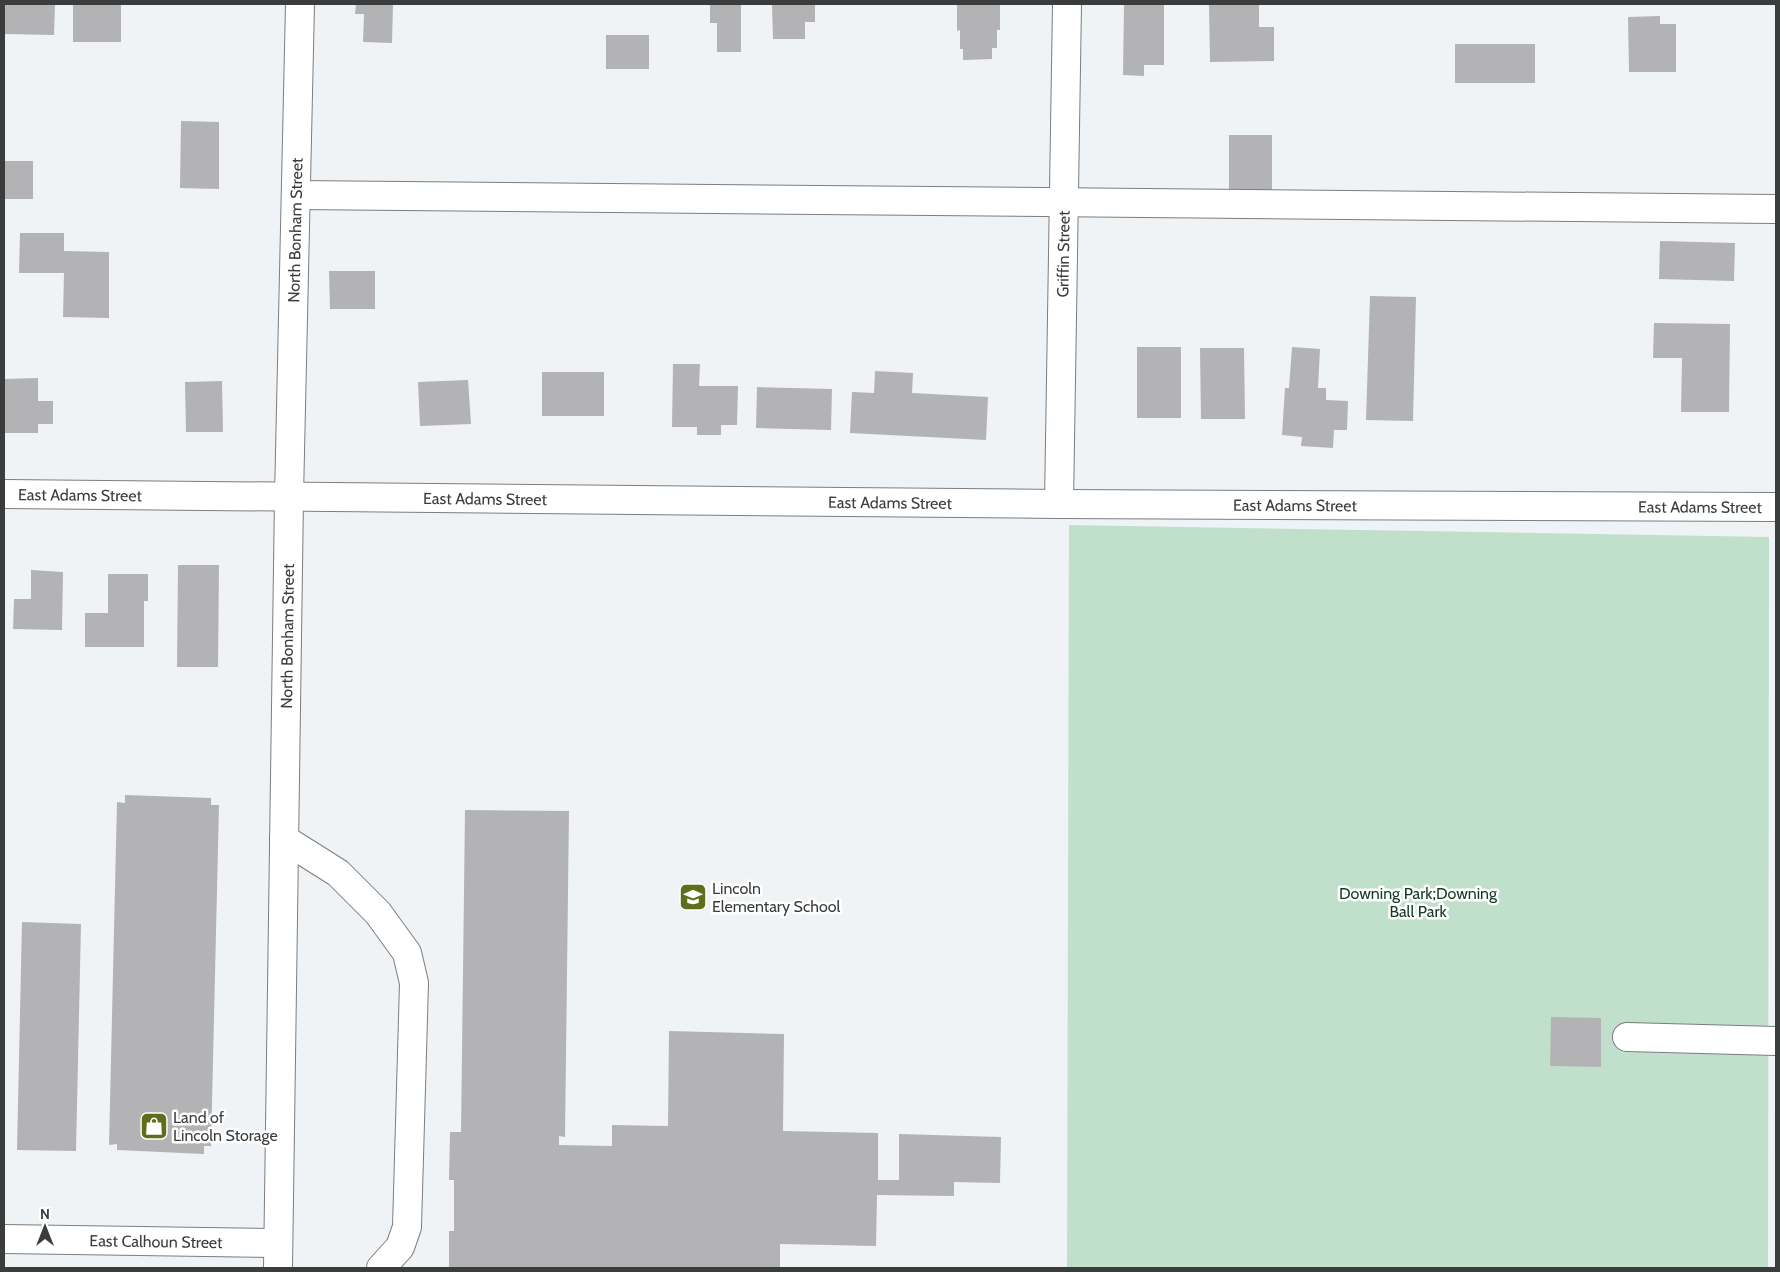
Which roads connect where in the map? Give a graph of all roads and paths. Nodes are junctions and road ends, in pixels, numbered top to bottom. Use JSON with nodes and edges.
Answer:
{"nodes":[{"id":1,"x":300,"y":4,"type":"edge"},
{"id":2,"x":1067,"y":4,"type":"edge"},
{"id":3,"x":296,"y":194,"type":"junction"},
{"id":4,"x":1064,"y":202,"type":"junction"},
{"id":5,"x":1776,"y":208,"type":"edge"},
{"id":6,"x":4,"y":494,"type":"edge"},
{"id":7,"x":289,"y":497,"type":"junction"},
{"id":8,"x":1059,"y":504,"type":"junction"},
{"id":9,"x":1776,"y":507,"type":"edge"},
{"id":10,"x":284,"y":839,"type":"junction"},
{"id":11,"x":1627,"y":1037,"type":"dead end"},
{"id":12,"x":1776,"y":1041,"type":"edge"},
{"id":13,"x":4,"y":1239,"type":"edge"},
{"id":14,"x":278,"y":1256,"type":"edge"},
{"id":15,"x":382,"y":1268,"type":"edge"}],
"edges":[{"from":1,"to":3,"type":"street","name":"North Bonham Street"},
{"from":2,"to":4,"type":"street","name":"Griffin Street"},
{"from":3,"to":4,"type":"street"},
{"from":3,"to":7,"type":"street","name":"North Bonham Street"},
{"from":4,"to":5,"type":"street"},
{"from":4,"to":8,"type":"street","name":"Griffin Street"},
{"from":6,"to":7,"type":"street","name":"East Adams Street"},
{"from":7,"to":8,"type":"street","name":"East Adams Street"},
{"from":7,"to":10,"type":"street","name":"North Bonham Street"},
{"from":8,"to":9,"type":"street","name":"East Adams Street"},
{"from":10,"to":14,"type":"street","name":"North Bonham Street"},
{"from":10,"to":15,"type":"street"},
{"from":11,"to":12,"type":"street"},
{"from":13,"to":14,"type":"street","name":"East Calhoun Street"}]}
